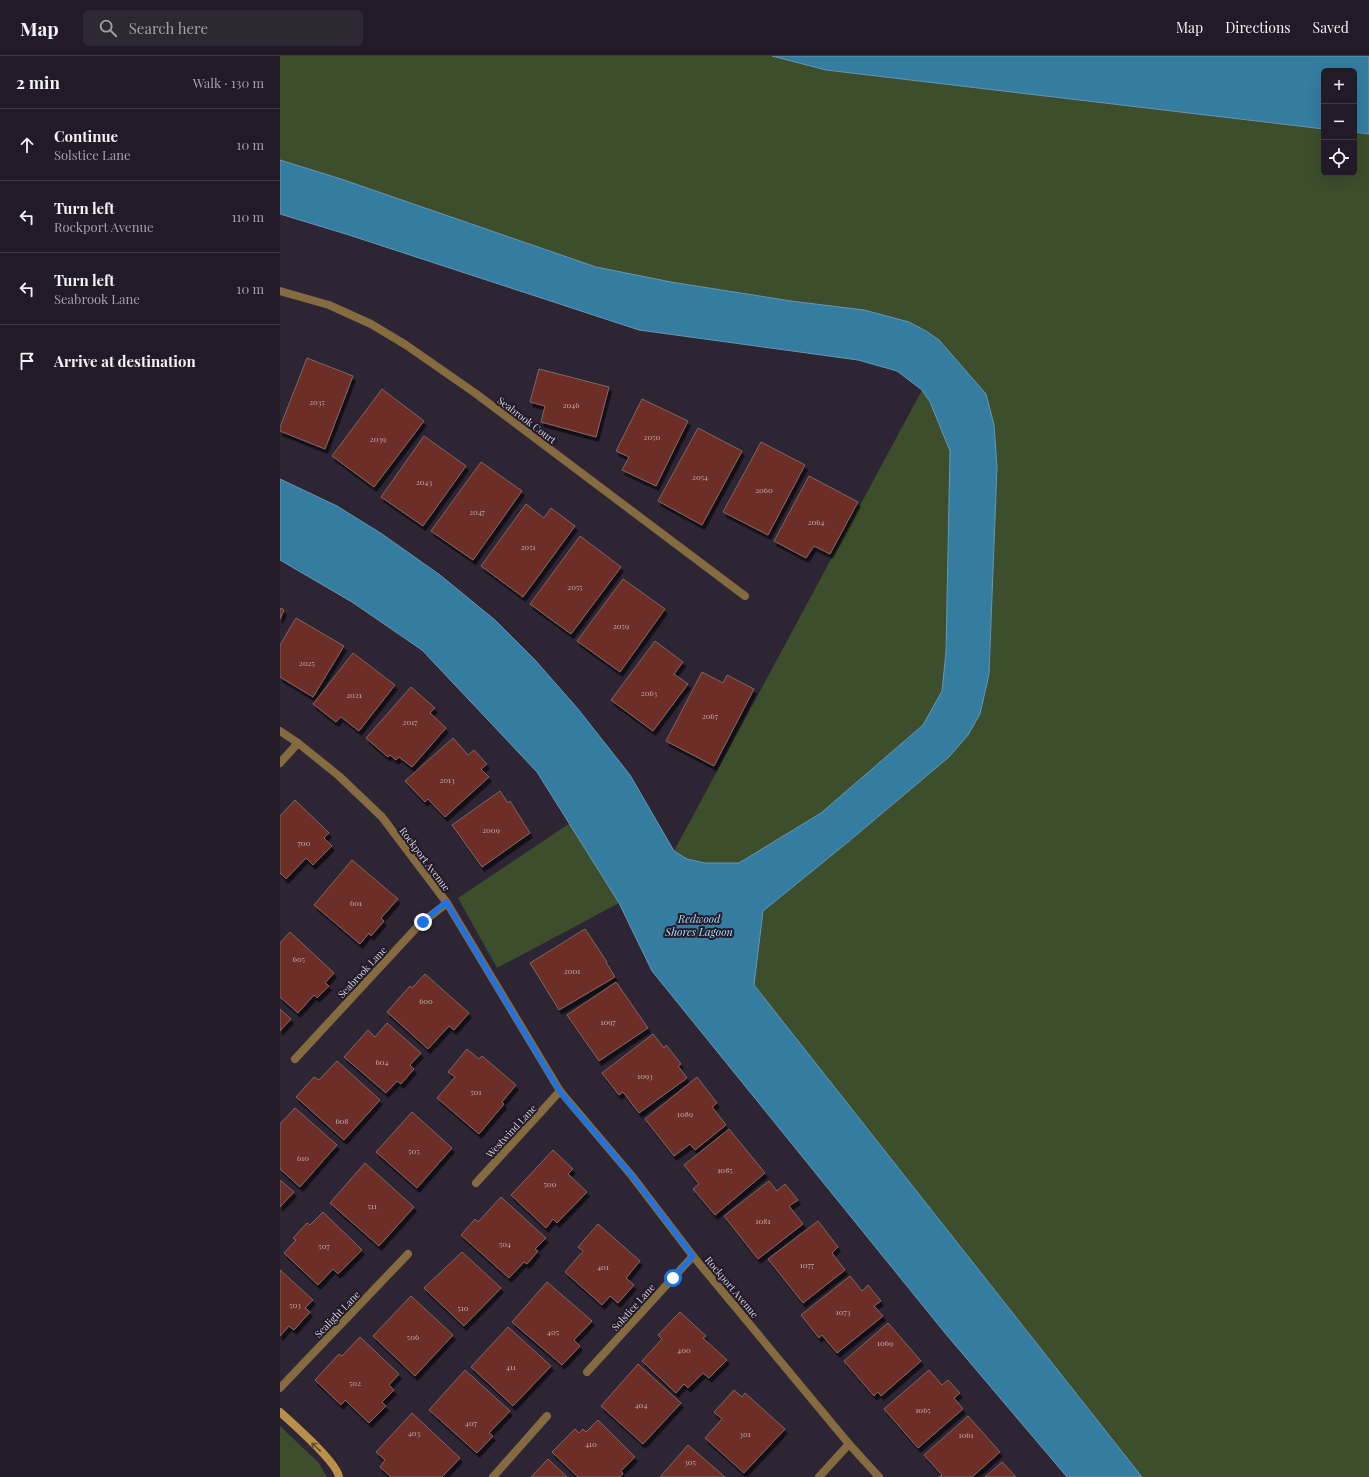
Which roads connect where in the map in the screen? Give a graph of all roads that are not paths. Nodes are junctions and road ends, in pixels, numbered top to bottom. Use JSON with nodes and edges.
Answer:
{"nodes":[{"id":1,"x":280,"y":291,"type":"edge"},
{"id":2,"x":745,"y":596,"type":"dead end"},
{"id":3,"x":280,"y":731,"type":"edge"},
{"id":4,"x":298,"y":743,"type":"junction"},
{"id":5,"x":280,"y":763,"type":"edge"},
{"id":6,"x":446,"y":902,"type":"junction"},
{"id":7,"x":295,"y":1059,"type":"dead end"},
{"id":8,"x":560,"y":1092,"type":"junction"},
{"id":9,"x":476,"y":1183,"type":"dead end"},
{"id":10,"x":408,"y":1254,"type":"dead end"},
{"id":11,"x":693,"y":1256,"type":"junction"},
{"id":12,"x":587,"y":1372,"type":"dead end"},
{"id":13,"x":280,"y":1388,"type":"edge"},
{"id":14,"x":280,"y":1412,"type":"edge"},
{"id":15,"x":547,"y":1416,"type":"dead end"},
{"id":16,"x":849,"y":1444,"type":"junction"},
{"id":17,"x":339,"y":1477,"type":"edge"},
{"id":18,"x":493,"y":1477,"type":"edge"},
{"id":19,"x":819,"y":1477,"type":"edge"},
{"id":20,"x":879,"y":1477,"type":"edge"}],
"edges":[{"from":1,"to":2,"type":"street","name":"Seabrook Court"},
{"from":3,"to":4,"type":"street","name":"Rockport Avenue"},
{"from":4,"to":5,"type":"street"},
{"from":4,"to":6,"type":"street","name":"Rockport Avenue"},
{"from":6,"to":7,"type":"street","name":"Seabrook Lane"},
{"from":6,"to":8,"type":"street","name":"Rockport Avenue"},
{"from":8,"to":9,"type":"street","name":"Westwind Lane"},
{"from":8,"to":11,"type":"street","name":"Rockport Avenue"},
{"from":10,"to":13,"type":"street","name":"Sealight Lane"},
{"from":11,"to":12,"type":"street","name":"Solstice Lane"},
{"from":11,"to":16,"type":"street","name":"Rockport Avenue"},
{"from":17,"to":14,"type":"street","one_way":true},
{"from":15,"to":18,"type":"street"},
{"from":16,"to":19,"type":"street"},
{"from":16,"to":20,"type":"street","name":"Rockport Avenue"}]}
